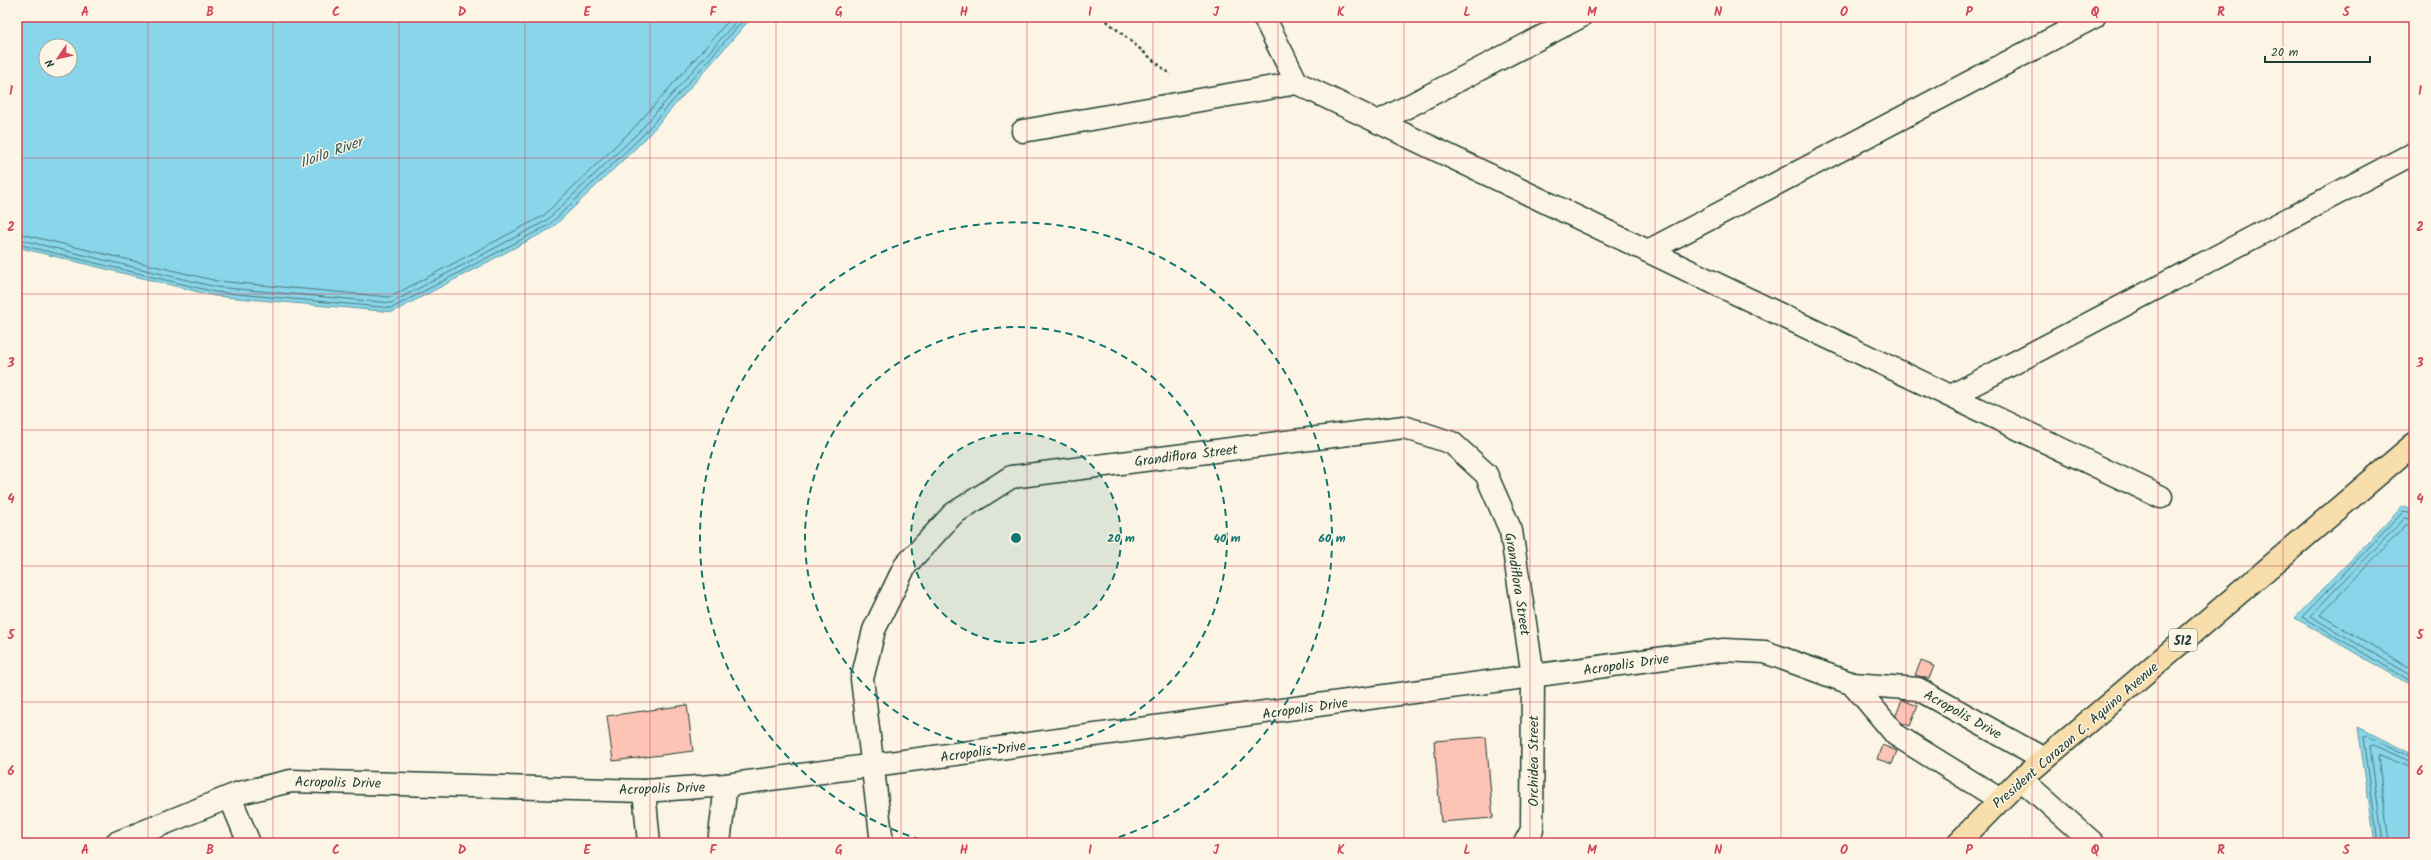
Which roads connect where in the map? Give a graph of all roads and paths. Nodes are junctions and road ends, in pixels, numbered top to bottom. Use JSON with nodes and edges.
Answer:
{"nodes":[{"id":1,"x":1102,"y":17,"type":"edge"},
{"id":2,"x":1264,"y":17,"type":"edge"},
{"id":3,"x":1580,"y":17,"type":"edge"},
{"id":4,"x":2094,"y":17,"type":"edge"},
{"id":5,"x":1297,"y":83,"type":"junction"},
{"id":6,"x":1201,"y":100,"type":"junction"},
{"id":7,"x":1378,"y":122,"type":"junction"},
{"id":8,"x":1023,"y":131,"type":"dead end"},
{"id":9,"x":2414,"y":153,"type":"edge"},
{"id":10,"x":1648,"y":251,"type":"junction"},
{"id":11,"x":1951,"y":396,"type":"junction"},
{"id":12,"x":2414,"y":444,"type":"edge"},
{"id":13,"x":2161,"y":497,"type":"dead end"},
{"id":14,"x":1533,"y":676,"type":"junction"},
{"id":15,"x":1853,"y":684,"type":"junction"},
{"id":16,"x":2044,"y":759,"type":"junction"},
{"id":17,"x":871,"y":766,"type":"junction"},
{"id":18,"x":2021,"y":779,"type":"junction"},
{"id":19,"x":726,"y":785,"type":"junction"},
{"id":20,"x":644,"y":791,"type":"junction"},
{"id":21,"x":230,"y":797,"type":"junction"},
{"id":22,"x":1999,"y":799,"type":"junction"},
{"id":23,"x":116,"y":843,"type":"edge"},
{"id":24,"x":249,"y":843,"type":"edge"},
{"id":25,"x":649,"y":843,"type":"edge"},
{"id":26,"x":719,"y":843,"type":"edge"},
{"id":27,"x":882,"y":843,"type":"edge"},
{"id":28,"x":1524,"y":843,"type":"edge"},
{"id":29,"x":1958,"y":843,"type":"edge"},
{"id":30,"x":2093,"y":843,"type":"edge"}],
"edges":[{"from":1,"to":6,"type":"path"},
{"from":2,"to":5,"type":"street"},
{"from":3,"to":7,"type":"street"},
{"from":4,"to":10,"type":"street"},
{"from":5,"to":6,"type":"street"},
{"from":5,"to":7,"type":"street"},
{"from":6,"to":8,"type":"street"},
{"from":7,"to":10,"type":"street"},
{"from":9,"to":11,"type":"street"},
{"from":10,"to":11,"type":"street"},
{"from":11,"to":13,"type":"street"},
{"from":12,"to":16,"type":"main road","name":"President Corazon C. Aquino Avenue","number":"512"},
{"from":14,"to":15,"type":"street","name":"Acropolis Drive"},
{"from":14,"to":17,"type":"street","name":"Acropolis Drive"},
{"from":14,"to":17,"type":"street","name":"Grandiflora Street"},
{"from":14,"to":28,"type":"street","name":"Orchidea Street"},
{"from":15,"to":16,"type":"street","name":"Acropolis Drive"},
{"from":15,"to":22,"type":"street","name":"Acropolis Drive"},
{"from":16,"to":18,"type":"main road","name":"President Corazon C. Aquino Avenue","number":"512"},
{"from":17,"to":19,"type":"street","name":"Acropolis Drive"},
{"from":17,"to":27,"type":"street"},
{"from":18,"to":22,"type":"main road","name":"President Corazon C. Aquino Avenue","number":"512"},
{"from":18,"to":30,"type":"street"},
{"from":19,"to":20,"type":"street","name":"Acropolis Drive"},
{"from":19,"to":26,"type":"street"},
{"from":20,"to":21,"type":"street","name":"Acropolis Drive"},
{"from":20,"to":25,"type":"street"},
{"from":21,"to":23,"type":"street","name":"Acropolis Drive"},
{"from":21,"to":24,"type":"street"},
{"from":22,"to":29,"type":"main road","name":"President Corazon C. Aquino Avenue","number":"512"}]}
